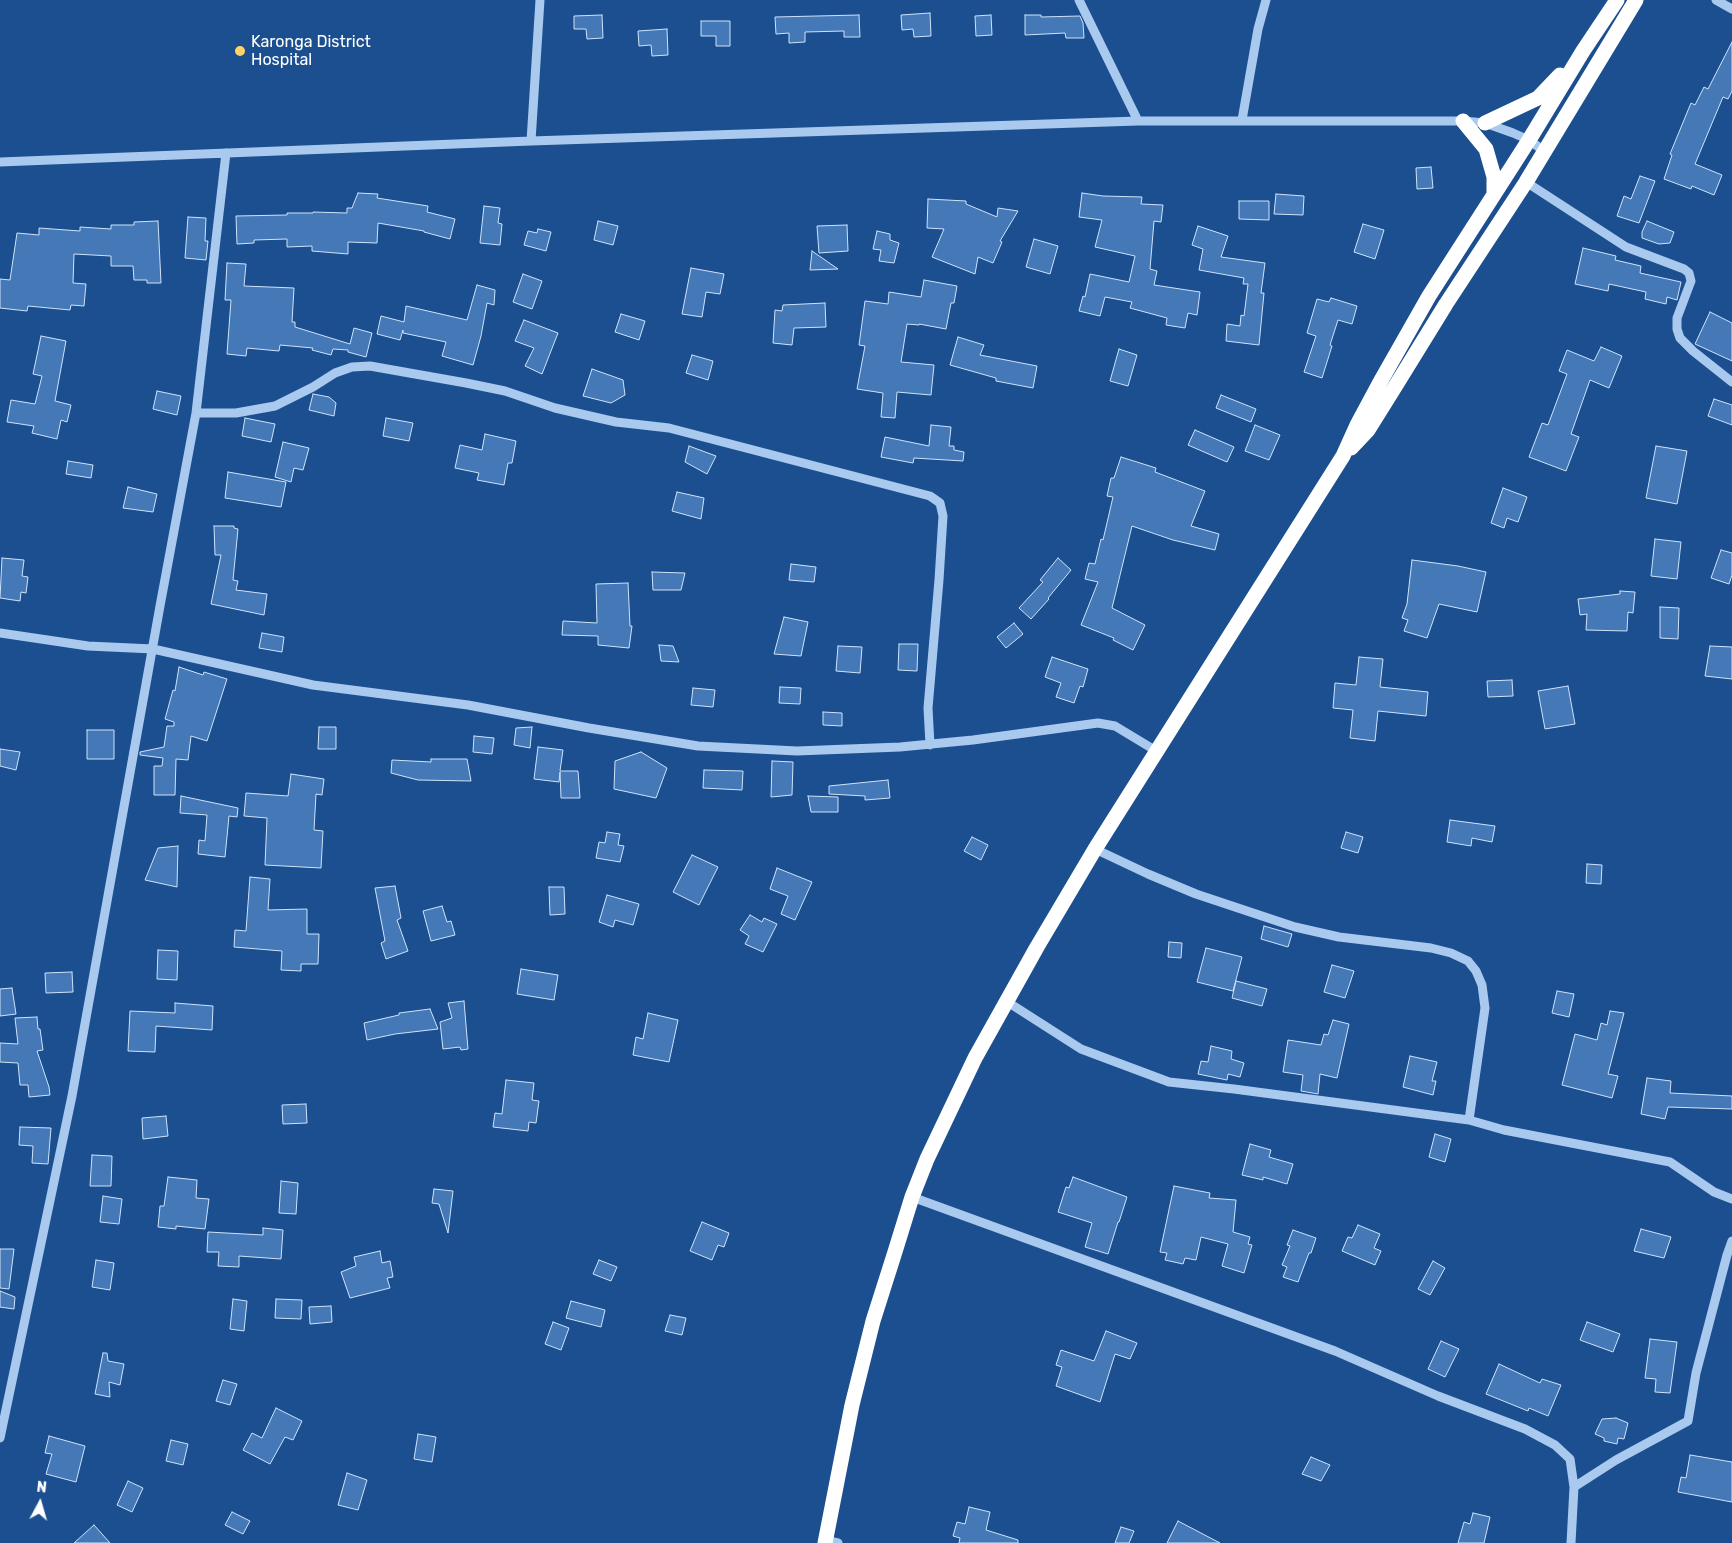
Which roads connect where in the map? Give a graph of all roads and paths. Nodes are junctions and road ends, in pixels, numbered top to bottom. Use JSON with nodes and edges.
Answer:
{"nodes":[{"id":1,"x":540,"y":0,"type":"edge"},
{"id":2,"x":1079,"y":0,"type":"edge"},
{"id":3,"x":1266,"y":0,"type":"edge"},
{"id":4,"x":1618,"y":0,"type":"edge"},
{"id":5,"x":1636,"y":0,"type":"edge"},
{"id":6,"x":1716,"y":0,"type":"edge"},
{"id":7,"x":1732,"y":9,"type":"edge"},
{"id":8,"x":1583,"y":51,"type":"junction"},
{"id":9,"x":1242,"y":120,"type":"junction"},
{"id":10,"x":1138,"y":121,"type":"junction"},
{"id":11,"x":1463,"y":121,"type":"junction"},
{"id":12,"x":1485,"y":124,"type":"junction"},
{"id":13,"x":1528,"y":140,"type":"junction"},
{"id":14,"x":531,"y":141,"type":"junction"},
{"id":15,"x":1544,"y":152,"type":"junction"},
{"id":16,"x":226,"y":154,"type":"junction"},
{"id":17,"x":0,"y":162,"type":"edge"},
{"id":18,"x":1526,"y":182,"type":"junction"},
{"id":19,"x":1494,"y":194,"type":"junction"},
{"id":20,"x":1732,"y":382,"type":"edge"},
{"id":21,"x":196,"y":413,"type":"junction"},
{"id":22,"x":1343,"y":456,"type":"junction"},
{"id":23,"x":0,"y":633,"type":"edge"},
{"id":24,"x":153,"y":649,"type":"junction"},
{"id":25,"x":930,"y":745,"type":"junction"},
{"id":26,"x":1158,"y":752,"type":"junction"},
{"id":27,"x":1096,"y":849,"type":"junction"},
{"id":28,"x":1006,"y":1001,"type":"junction"},
{"id":29,"x":1469,"y":1120,"type":"junction"},
{"id":30,"x":912,"y":1197,"type":"junction"},
{"id":31,"x":1732,"y":1199,"type":"edge"},
{"id":32,"x":1732,"y":1241,"type":"edge"},
{"id":33,"x":0,"y":1438,"type":"edge"},
{"id":34,"x":1574,"y":1487,"type":"junction"},
{"id":35,"x":829,"y":1542,"type":"edge"},
{"id":36,"x":1571,"y":1543,"type":"edge"}],
"edges":[{"from":1,"to":14,"type":"street"},
{"from":2,"to":10,"type":"street"},
{"from":3,"to":9,"type":"street"},
{"from":4,"to":8,"type":"highway"},
{"from":5,"to":15,"type":"highway"},
{"from":6,"to":7,"type":"street"},
{"from":8,"to":12,"type":"highway"},
{"from":8,"to":13,"type":"highway"},
{"from":9,"to":10,"type":"street"},
{"from":9,"to":11,"type":"street"},
{"from":10,"to":14,"type":"street"},
{"from":11,"to":12,"type":"street"},
{"from":11,"to":19,"type":"highway"},
{"from":12,"to":13,"type":"street"},
{"from":13,"to":15,"type":"street"},
{"from":13,"to":19,"type":"highway"},
{"from":14,"to":16,"type":"street"},
{"from":15,"to":18,"type":"highway"},
{"from":16,"to":17,"type":"street"},
{"from":16,"to":21,"type":"street"},
{"from":18,"to":20,"type":"street"},
{"from":18,"to":22,"type":"highway"},
{"from":19,"to":22,"type":"highway"},
{"from":21,"to":24,"type":"street"},
{"from":21,"to":25,"type":"street"},
{"from":22,"to":26,"type":"highway"},
{"from":23,"to":24,"type":"street"},
{"from":24,"to":25,"type":"street"},
{"from":24,"to":33,"type":"street"},
{"from":25,"to":26,"type":"street"},
{"from":26,"to":27,"type":"highway"},
{"from":27,"to":28,"type":"highway"},
{"from":27,"to":29,"type":"street"},
{"from":28,"to":29,"type":"street"},
{"from":28,"to":30,"type":"highway"},
{"from":29,"to":31,"type":"street"},
{"from":30,"to":34,"type":"street"},
{"from":30,"to":35,"type":"highway"},
{"from":32,"to":34,"type":"street"},
{"from":34,"to":36,"type":"street"}]}
